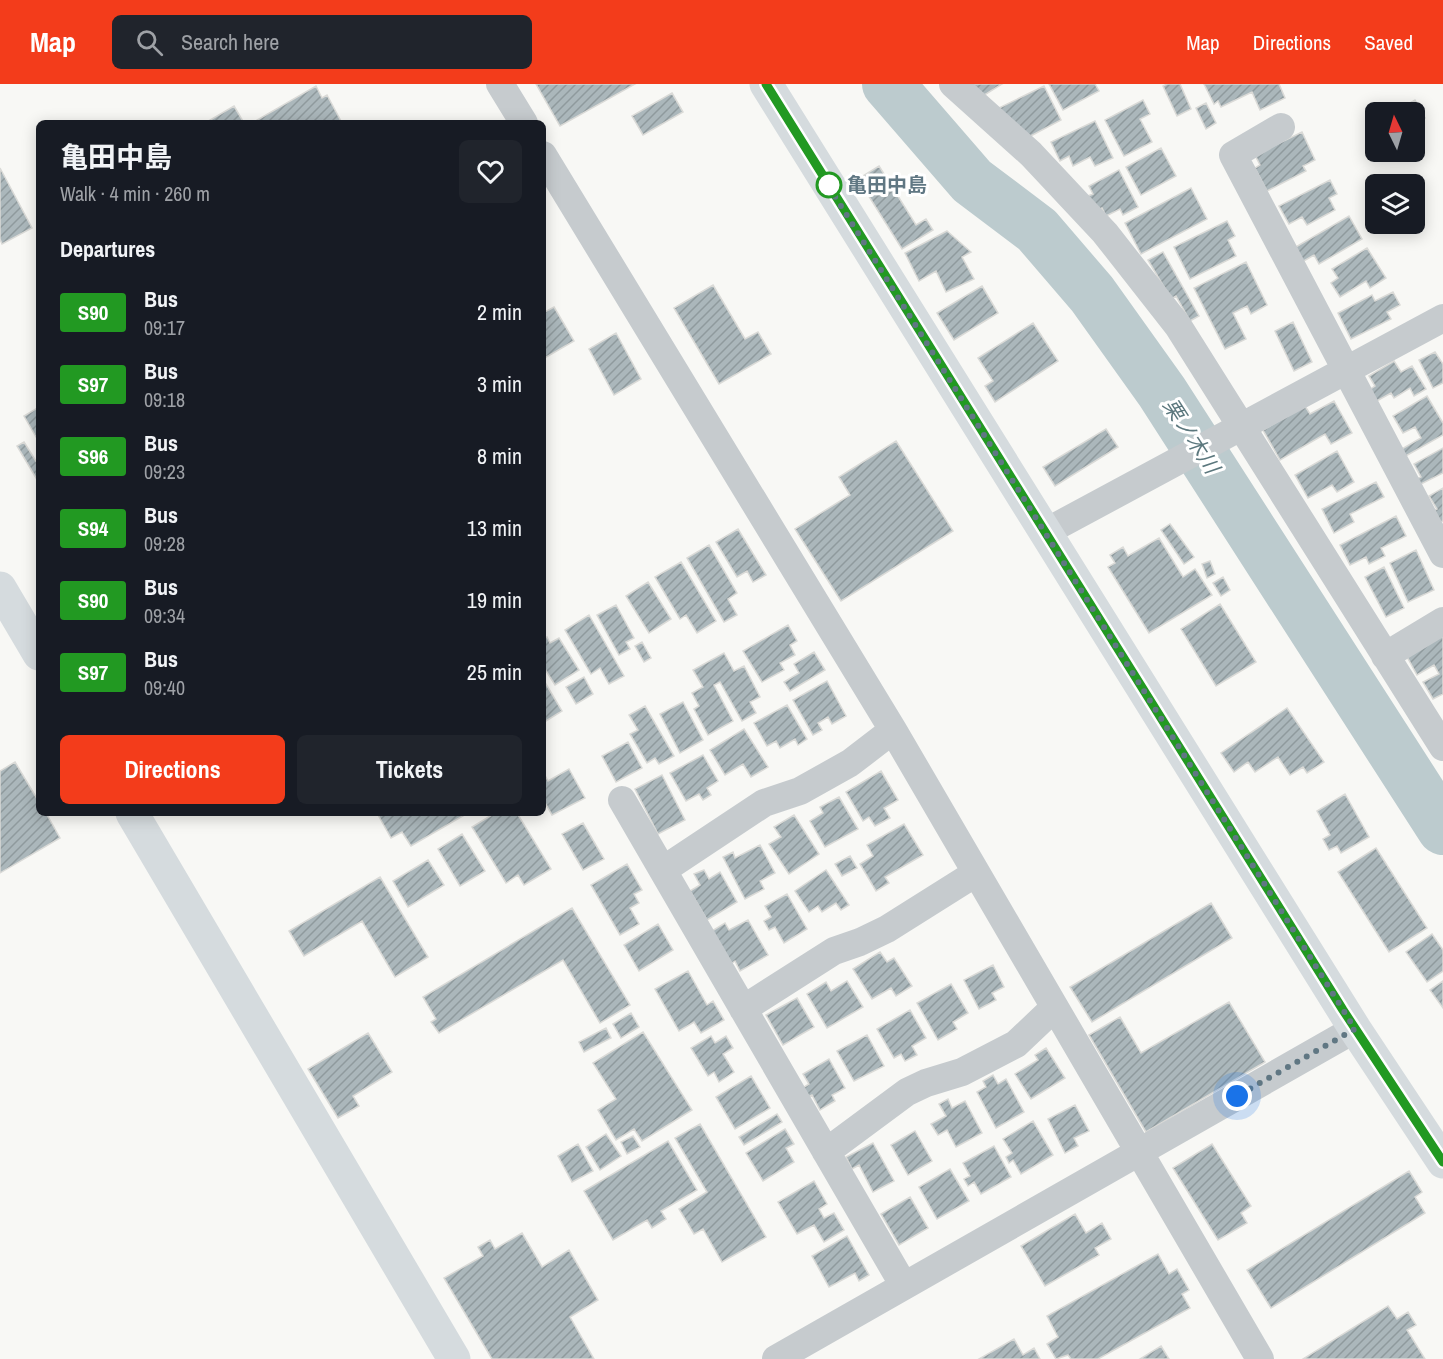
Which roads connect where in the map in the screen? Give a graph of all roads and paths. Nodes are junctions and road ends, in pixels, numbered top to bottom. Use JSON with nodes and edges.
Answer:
{"nodes":[{"id":1,"x":500,"y":84,"type":"edge"},
{"id":2,"x":766,"y":84,"type":"edge"},
{"id":3,"x":953,"y":84,"type":"edge"},
{"id":4,"x":522,"y":120,"type":"edge"},
{"id":5,"x":1281,"y":127,"type":"dead end"},
{"id":6,"x":546,"y":160,"type":"edge"},
{"id":7,"x":1443,"y":318,"type":"edge"},
{"id":8,"x":1348,"y":371,"type":"junction"},
{"id":9,"x":1241,"y":429,"type":"junction"},
{"id":10,"x":1044,"y":533,"type":"junction"},
{"id":11,"x":1443,"y":554,"type":"edge"},
{"id":12,"x":0,"y":588,"type":"edge"},
{"id":13,"x":1443,"y":621,"type":"edge"},
{"id":14,"x":36,"y":649,"type":"edge"},
{"id":15,"x":1385,"y":656,"type":"junction"},
{"id":16,"x":893,"y":730,"type":"junction"},
{"id":17,"x":1443,"y":747,"type":"edge"},
{"id":18,"x":622,"y":800,"type":"dead end"},
{"id":19,"x":134,"y":816,"type":"edge"},
{"id":20,"x":663,"y":870,"type":"junction"},
{"id":21,"x":976,"y":873,"type":"junction"},
{"id":22,"x":1054,"y":1008,"type":"junction"},
{"id":23,"x":743,"y":1009,"type":"junction"},
{"id":24,"x":1355,"y":1029,"type":"junction"},
{"id":25,"x":826,"y":1152,"type":"junction"},
{"id":26,"x":1138,"y":1152,"type":"junction"},
{"id":27,"x":1443,"y":1162,"type":"edge"},
{"id":28,"x":904,"y":1286,"type":"junction"},
{"id":29,"x":454,"y":1359,"type":"edge"},
{"id":30,"x":776,"y":1359,"type":"edge"},
{"id":31,"x":1260,"y":1359,"type":"edge"}],
"edges":[{"from":1,"to":4,"type":"street"},
{"from":2,"to":10,"type":"main road"},
{"from":3,"to":9,"type":"street"},
{"from":5,"to":8,"type":"street"},
{"from":6,"to":16,"type":"street"},
{"from":7,"to":8,"type":"street"},
{"from":8,"to":9,"type":"street"},
{"from":8,"to":11,"type":"street"},
{"from":9,"to":10,"type":"street"},
{"from":9,"to":15,"type":"street"},
{"from":10,"to":24,"type":"main road"},
{"from":12,"to":14,"type":"main road"},
{"from":13,"to":15,"type":"street"},
{"from":15,"to":17,"type":"street"},
{"from":16,"to":20,"type":"street"},
{"from":16,"to":21,"type":"street"},
{"from":18,"to":20,"type":"street"},
{"from":19,"to":29,"type":"main road"},
{"from":20,"to":23,"type":"street"},
{"from":21,"to":22,"type":"street"},
{"from":21,"to":23,"type":"street"},
{"from":22,"to":25,"type":"street"},
{"from":22,"to":26,"type":"street"},
{"from":23,"to":25,"type":"street"},
{"from":24,"to":26,"type":"street"},
{"from":24,"to":27,"type":"main road"},
{"from":25,"to":28,"type":"street"},
{"from":26,"to":28,"type":"street"},
{"from":26,"to":31,"type":"street"},
{"from":28,"to":30,"type":"street"}]}
